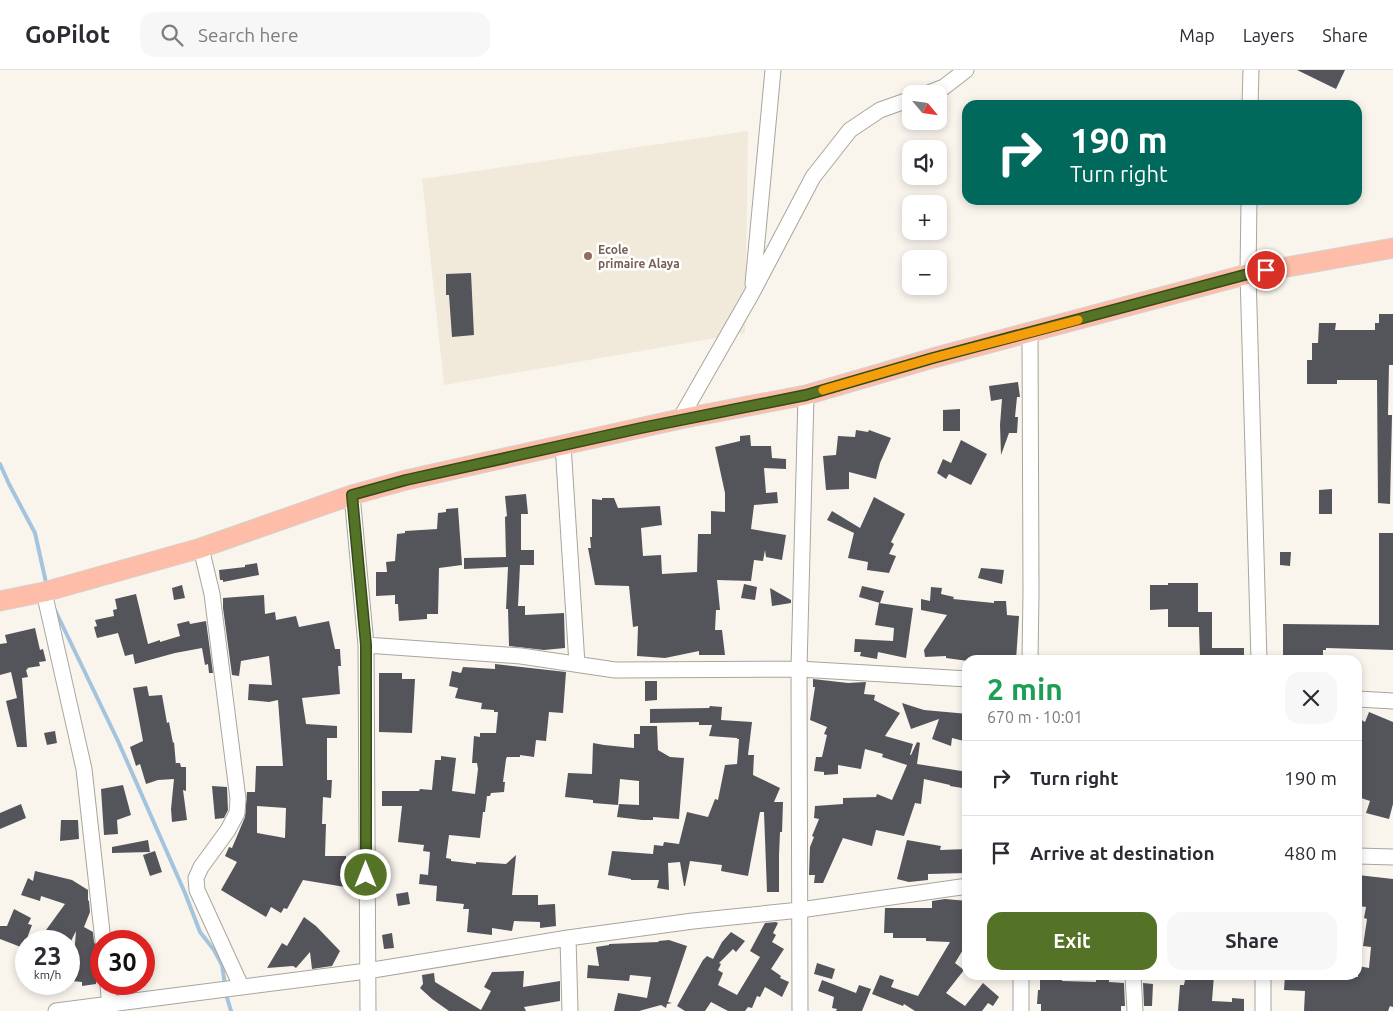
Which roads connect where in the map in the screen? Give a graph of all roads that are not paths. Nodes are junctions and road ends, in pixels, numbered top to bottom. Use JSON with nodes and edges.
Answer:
{"nodes":[{"id":1,"x":773,"y":70,"type":"edge"},
{"id":2,"x":966,"y":70,"type":"edge"},
{"id":3,"x":1251,"y":70,"type":"edge"},
{"id":4,"x":947,"y":85,"type":"edge"},
{"id":5,"x":1250,"y":100,"type":"edge"},
{"id":6,"x":902,"y":102,"type":"edge"},
{"id":7,"x":1249,"y":205,"type":"edge"},
{"id":8,"x":1393,"y":248,"type":"edge"},
{"id":9,"x":1248,"y":274,"type":"junction"},
{"id":10,"x":752,"y":293,"type":"junction"},
{"id":11,"x":1030,"y":333,"type":"junction"},
{"id":12,"x":806,"y":395,"type":"junction"},
{"id":13,"x":680,"y":419,"type":"junction"},
{"id":14,"x":564,"y":445,"type":"junction"},
{"id":15,"x":352,"y":495,"type":"junction"},
{"id":16,"x":201,"y":548,"type":"junction"},
{"id":17,"x":44,"y":592,"type":"junction"},
{"id":18,"x":0,"y":601,"type":"edge"},
{"id":19,"x":366,"y":645,"type":"junction"},
{"id":20,"x":1030,"y":655,"type":"edge"},
{"id":21,"x":1259,"y":655,"type":"edge"},
{"id":22,"x":577,"y":664,"type":"junction"},
{"id":23,"x":799,"y":669,"type":"junction"},
{"id":24,"x":962,"y":679,"type":"edge"},
{"id":25,"x":1362,"y":699,"type":"edge"},
{"id":26,"x":1393,"y":701,"type":"edge"},
{"id":27,"x":1362,"y":856,"type":"edge"},
{"id":28,"x":1393,"y":857,"type":"edge"},
{"id":29,"x":962,"y":887,"type":"edge"},
{"id":30,"x":800,"y":910,"type":"junction"},
{"id":31,"x":102,"y":930,"type":"edge"},
{"id":32,"x":568,"y":938,"type":"junction"},
{"id":33,"x":366,"y":971,"type":"junction"},
{"id":34,"x":1021,"y":980,"type":"edge"},
{"id":35,"x":1133,"y":980,"type":"edge"},
{"id":36,"x":1263,"y":980,"type":"edge"},
{"id":37,"x":241,"y":986,"type":"junction"},
{"id":38,"x":109,"y":995,"type":"edge"},
{"id":39,"x":110,"y":1008,"type":"edge"},
{"id":40,"x":56,"y":1011,"type":"edge"},
{"id":41,"x":368,"y":1011,"type":"edge"},
{"id":42,"x":570,"y":1011,"type":"edge"},
{"id":43,"x":800,"y":1011,"type":"edge"},
{"id":44,"x":1021,"y":1011,"type":"edge"},
{"id":45,"x":1135,"y":1011,"type":"edge"},
{"id":46,"x":1263,"y":1011,"type":"edge"}],
"edges":[{"from":1,"to":10,"type":"street"},
{"from":2,"to":4,"type":"street"},
{"from":3,"to":5,"type":"street"},
{"from":6,"to":10,"type":"street"},
{"from":7,"to":9,"type":"street"},
{"from":8,"to":9,"type":"main road"},
{"from":9,"to":11,"type":"main road"},
{"from":9,"to":21,"type":"street"},
{"from":10,"to":13,"type":"street"},
{"from":11,"to":12,"type":"main road"},
{"from":11,"to":20,"type":"street"},
{"from":12,"to":13,"type":"main road"},
{"from":12,"to":23,"type":"street"},
{"from":13,"to":14,"type":"main road"},
{"from":14,"to":15,"type":"main road"},
{"from":14,"to":22,"type":"street"},
{"from":15,"to":16,"type":"main road"},
{"from":15,"to":19,"type":"street"},
{"from":16,"to":17,"type":"main road"},
{"from":16,"to":37,"type":"street"},
{"from":17,"to":18,"type":"main road"},
{"from":17,"to":31,"type":"street"},
{"from":19,"to":22,"type":"street"},
{"from":19,"to":33,"type":"street"},
{"from":22,"to":23,"type":"street"},
{"from":23,"to":24,"type":"street"},
{"from":23,"to":30,"type":"street"},
{"from":25,"to":26,"type":"street"},
{"from":27,"to":28,"type":"street"},
{"from":29,"to":30,"type":"street"},
{"from":30,"to":32,"type":"street"},
{"from":30,"to":43,"type":"street"},
{"from":32,"to":33,"type":"street"},
{"from":32,"to":42,"type":"street"},
{"from":33,"to":37,"type":"street"},
{"from":33,"to":41,"type":"street"},
{"from":34,"to":44,"type":"street"},
{"from":35,"to":45,"type":"street"},
{"from":36,"to":46,"type":"street"},
{"from":37,"to":39,"type":"street"},
{"from":38,"to":39,"type":"street"},
{"from":39,"to":40,"type":"street"}]}
